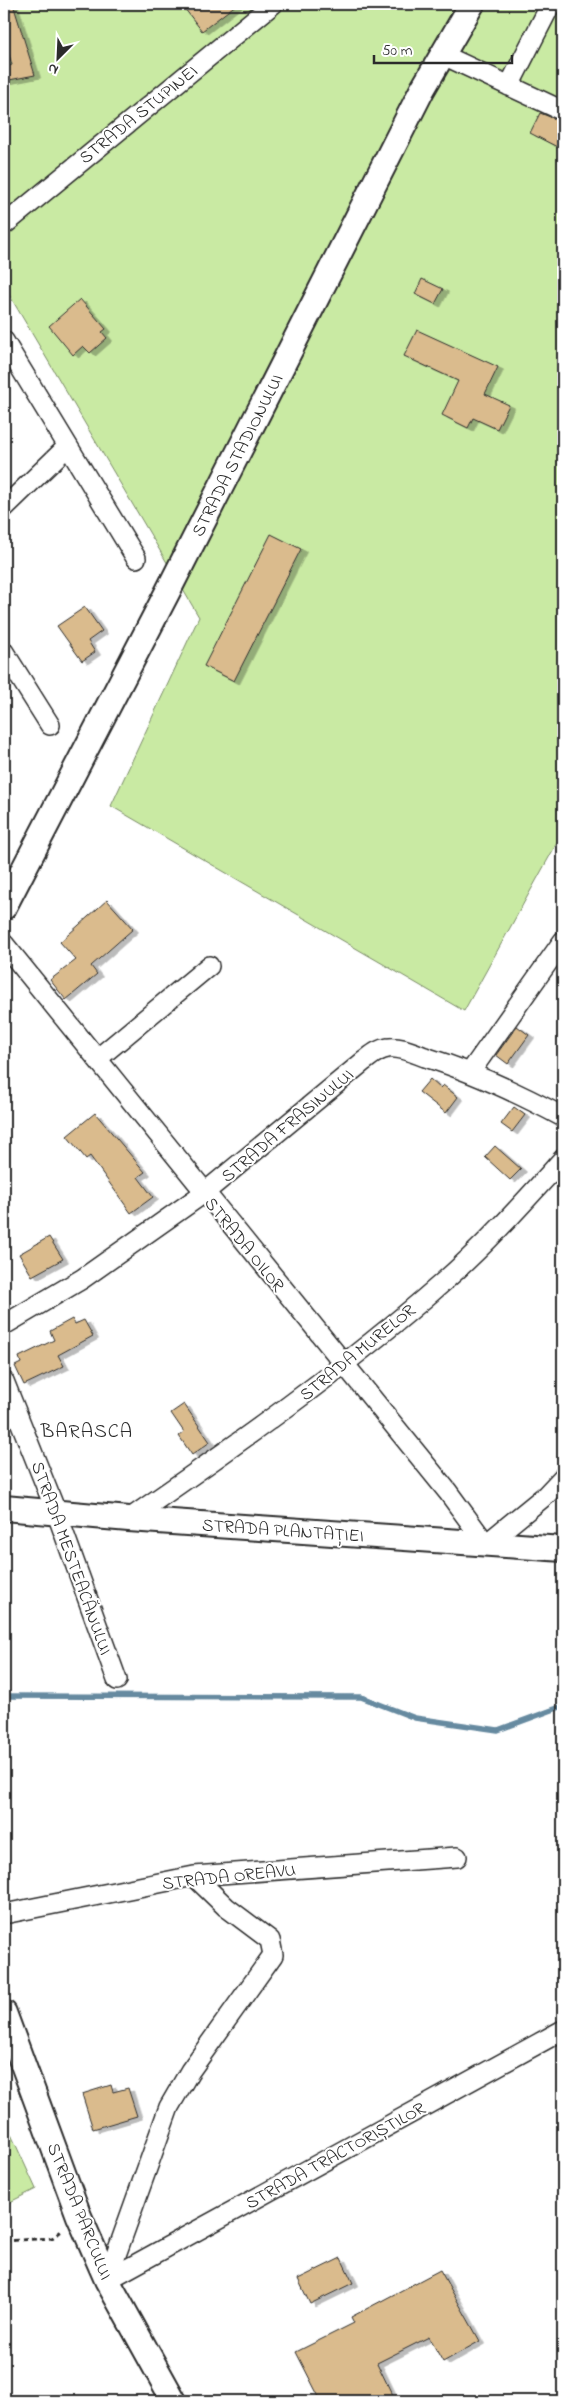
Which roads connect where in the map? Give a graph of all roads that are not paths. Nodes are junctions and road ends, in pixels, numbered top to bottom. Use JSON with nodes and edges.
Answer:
{"nodes":[{"id":1,"x":273,"y":4,"type":"edge"},
{"id":2,"x":472,"y":4,"type":"edge"},
{"id":3,"x":551,"y":4,"type":"edge"},
{"id":4,"x":441,"y":54,"type":"junction"},
{"id":5,"x":509,"y":86,"type":"junction"},
{"id":6,"x":563,"y":111,"type":"edge"},
{"id":7,"x":4,"y":225,"type":"edge"},
{"id":8,"x":4,"y":341,"type":"edge"},
{"id":9,"x":67,"y":447,"type":"junction"},
{"id":10,"x":4,"y":508,"type":"edge"},
{"id":11,"x":136,"y":558,"type":"dead end"},
{"id":12,"x":4,"y":652,"type":"edge"},
{"id":13,"x":50,"y":725,"type":"dead end"},
{"id":14,"x":4,"y":906,"type":"edge"},
{"id":15,"x":563,"y":941,"type":"edge"},
{"id":16,"x":4,"y":944,"type":"edge"},
{"id":17,"x":209,"y":966,"type":"dead end"},
{"id":18,"x":97,"y":1059,"type":"junction"},
{"id":19,"x":471,"y":1071,"type":"junction"},
{"id":20,"x":563,"y":1117,"type":"edge"},
{"id":21,"x":563,"y":1159,"type":"edge"},
{"id":22,"x":204,"y":1193,"type":"junction"},
{"id":23,"x":4,"y":1325,"type":"edge"},
{"id":24,"x":344,"y":1366,"type":"junction"},
{"id":25,"x":4,"y":1381,"type":"edge"},
{"id":26,"x":563,"y":1477,"type":"edge"},
{"id":27,"x":4,"y":1508,"type":"edge"},
{"id":28,"x":57,"y":1514,"type":"junction"},
{"id":29,"x":129,"y":1519,"type":"junction"},
{"id":30,"x":486,"y":1544,"type":"junction"},
{"id":31,"x":563,"y":1549,"type":"edge"},
{"id":32,"x":117,"y":1680,"type":"dead end"},
{"id":33,"x":457,"y":1857,"type":"dead end"},
{"id":34,"x":194,"y":1876,"type":"junction"},
{"id":35,"x":4,"y":1914,"type":"edge"},
{"id":36,"x":4,"y":2014,"type":"edge"},
{"id":37,"x":563,"y":2030,"type":"edge"},
{"id":38,"x":107,"y":2280,"type":"junction"},
{"id":39,"x":174,"y":2401,"type":"edge"}],
"edges":[{"from":1,"to":7,"type":"street","name":"STRADA STUPINEI"},
{"from":2,"to":4,"type":"main road","name":"STRADA STADIONULUI"},
{"from":3,"to":5,"type":"street"},
{"from":4,"to":5,"type":"street"},
{"from":4,"to":14,"type":"main road","name":"STRADA STADIONULUI"},
{"from":5,"to":6,"type":"street"},
{"from":8,"to":9,"type":"street"},
{"from":9,"to":10,"type":"street"},
{"from":9,"to":11,"type":"street"},
{"from":12,"to":13,"type":"street"},
{"from":15,"to":19,"type":"street"},
{"from":16,"to":18,"type":"street","name":"STRADA OILOR"},
{"from":17,"to":18,"type":"street"},
{"from":18,"to":22,"type":"street","name":"STRADA OILOR"},
{"from":19,"to":20,"type":"street","name":"STRADA FRASINULUI"},
{"from":19,"to":22,"type":"street","name":"STRADA FRASINULUI"},
{"from":21,"to":24,"type":"street","name":"STRADA MURELOR"},
{"from":22,"to":23,"type":"street","name":"STRADA FRASINULUI"},
{"from":22,"to":24,"type":"street","name":"STRADA OILOR"},
{"from":24,"to":29,"type":"street","name":"STRADA MURELOR"},
{"from":24,"to":30,"type":"street","name":"STRADA OILOR"},
{"from":25,"to":28,"type":"street","name":"STRADA MESTEACĂNULUI"},
{"from":26,"to":30,"type":"street"},
{"from":27,"to":28,"type":"main road","name":"STRADA PLANTAȚIEI"},
{"from":28,"to":29,"type":"main road","name":"STRADA PLANTAȚIEI"},
{"from":28,"to":32,"type":"street","name":"STRADA MESTEACĂNULUI"},
{"from":29,"to":30,"type":"main road","name":"STRADA PLANTAȚIEI"},
{"from":30,"to":31,"type":"main road","name":"STRADA PLANTAȚIEI"},
{"from":33,"to":34,"type":"street","name":"STRADA OREAVU"},
{"from":34,"to":35,"type":"street","name":"STRADA OREAVU"},
{"from":34,"to":38,"type":"street"},
{"from":36,"to":38,"type":"main road","name":"STRADA PARCULUI"},
{"from":37,"to":38,"type":"street","name":"STRADA TRACTORIȘTILOR"},
{"from":38,"to":39,"type":"main road","name":"STRADA PARCULUI"}]}
